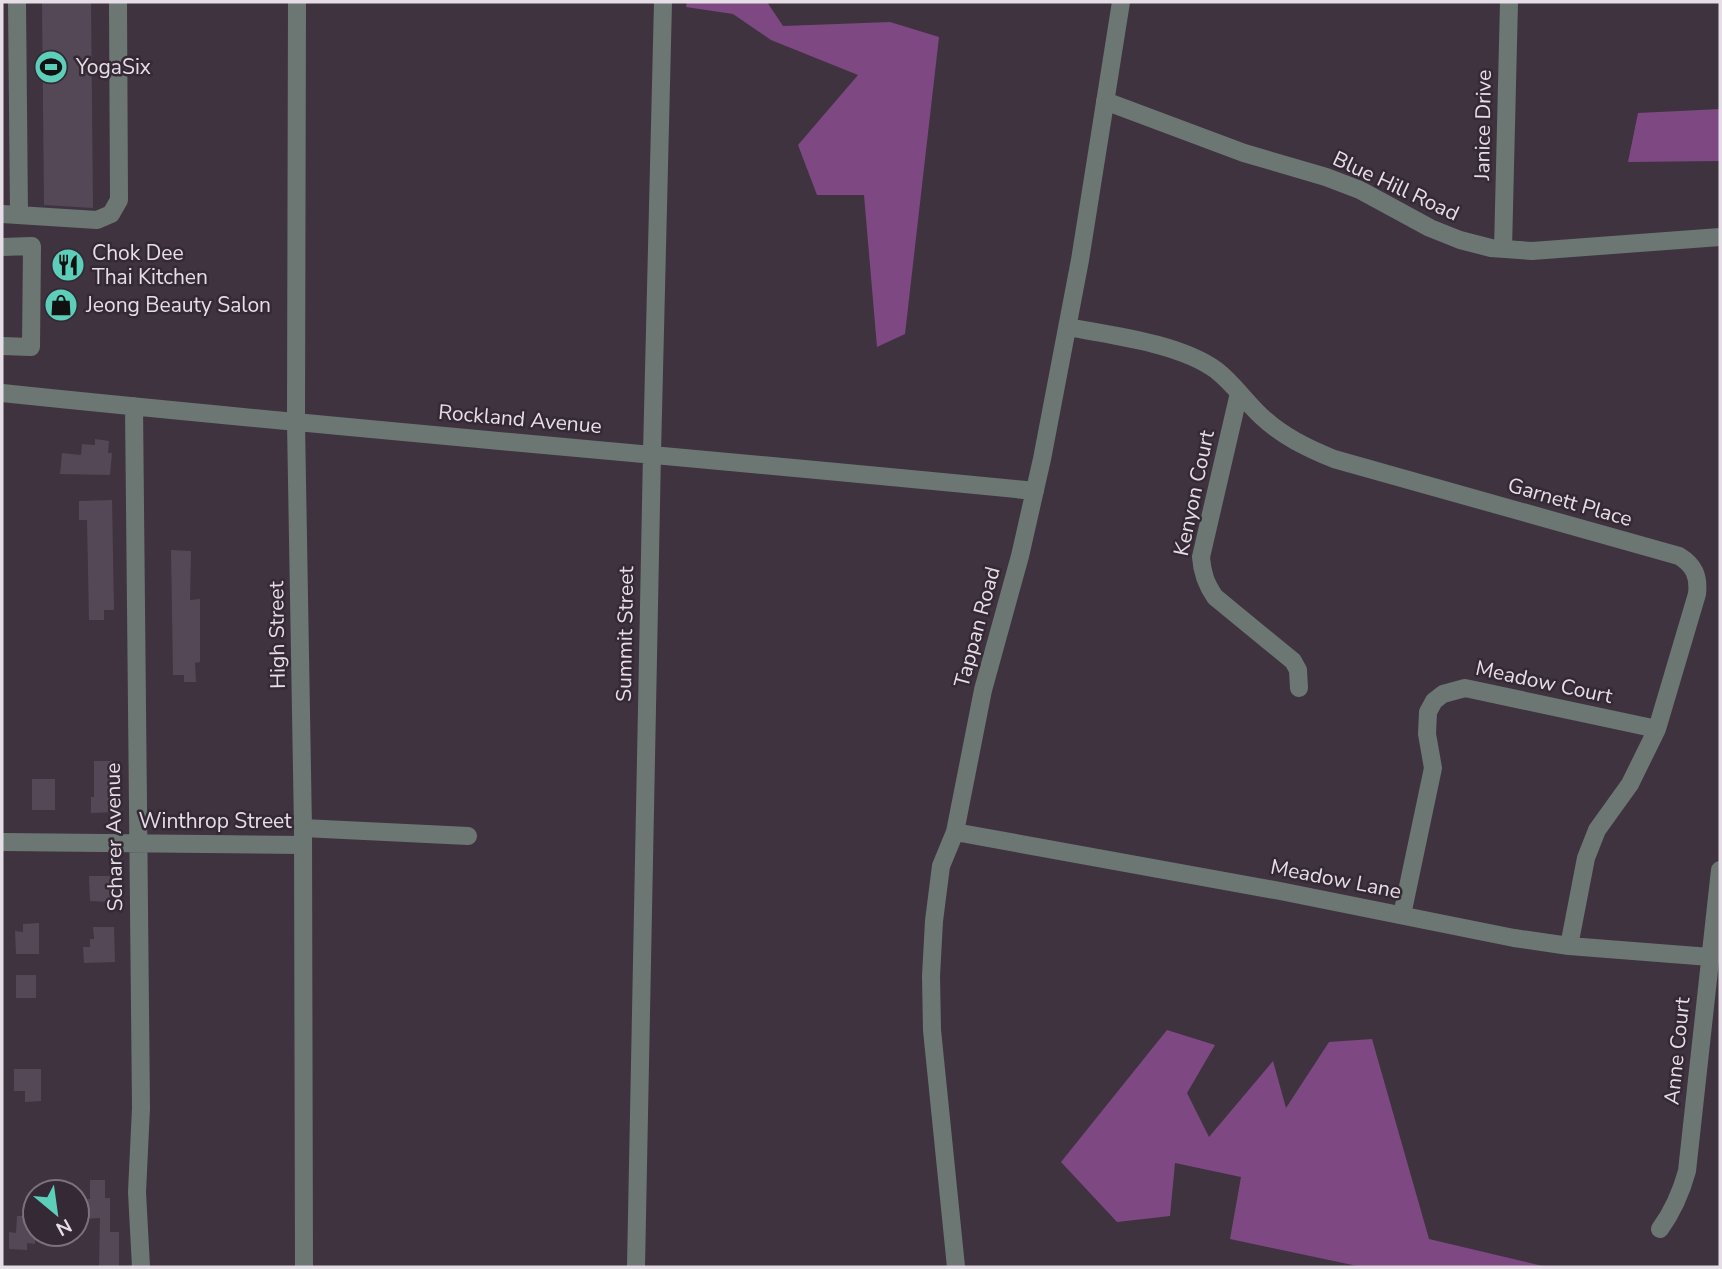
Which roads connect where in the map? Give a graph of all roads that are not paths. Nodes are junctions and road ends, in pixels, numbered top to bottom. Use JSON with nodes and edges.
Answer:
{"nodes":[{"id":1,"x":17,"y":2,"type":"edge"},
{"id":2,"x":118,"y":2,"type":"edge"},
{"id":3,"x":297,"y":2,"type":"edge"},
{"id":4,"x":663,"y":2,"type":"edge"},
{"id":5,"x":1121,"y":2,"type":"edge"},
{"id":6,"x":1509,"y":2,"type":"edge"},
{"id":7,"x":1105,"y":101,"type":"junction"},
{"id":8,"x":10,"y":214,"type":"edge"},
{"id":9,"x":1720,"y":237,"type":"edge"},
{"id":10,"x":2,"y":247,"type":"edge"},
{"id":11,"x":1503,"y":249,"type":"junction"},
{"id":12,"x":1068,"y":327,"type":"junction"},
{"id":13,"x":2,"y":346,"type":"edge"},
{"id":14,"x":2,"y":393,"type":"edge"},
{"id":15,"x":1239,"y":393,"type":"junction"},
{"id":16,"x":134,"y":407,"type":"junction"},
{"id":17,"x":296,"y":423,"type":"junction"},
{"id":18,"x":652,"y":453,"type":"junction"},
{"id":19,"x":1035,"y":491,"type":"junction"},
{"id":20,"x":1299,"y":688,"type":"dead end"},
{"id":21,"x":1657,"y":729,"type":"junction"},
{"id":22,"x":955,"y":832,"type":"junction"},
{"id":23,"x":303,"y":836,"type":"junction"},
{"id":24,"x":468,"y":836,"type":"dead end"},
{"id":25,"x":2,"y":842,"type":"edge"},
{"id":26,"x":137,"y":844,"type":"junction"},
{"id":27,"x":1720,"y":870,"type":"edge"},
{"id":28,"x":1402,"y":915,"type":"junction"},
{"id":29,"x":1569,"y":946,"type":"junction"},
{"id":30,"x":1710,"y":957,"type":"junction"},
{"id":31,"x":1660,"y":1229,"type":"dead end"},
{"id":32,"x":141,"y":1267,"type":"edge"},
{"id":33,"x":304,"y":1267,"type":"edge"},
{"id":34,"x":636,"y":1267,"type":"edge"},
{"id":35,"x":956,"y":1267,"type":"edge"}],
"edges":[{"from":1,"to":8,"type":"street"},
{"from":2,"to":8,"type":"street"},
{"from":3,"to":17,"type":"street","name":"High Street"},
{"from":4,"to":18,"type":"street","name":"Summit Street"},
{"from":5,"to":7,"type":"street","name":"Tappan Road"},
{"from":6,"to":11,"type":"street","name":"Janice Drive"},
{"from":7,"to":11,"type":"street","name":"Blue Hill Road"},
{"from":7,"to":12,"type":"street","name":"Tappan Road"},
{"from":9,"to":11,"type":"street","name":"Blue Hill Road"},
{"from":10,"to":13,"type":"street"},
{"from":12,"to":15,"type":"street","name":"Garnett Place"},
{"from":12,"to":19,"type":"street","name":"Tappan Road"},
{"from":14,"to":16,"type":"street","name":"Rockland Avenue"},
{"from":15,"to":20,"type":"street","name":"Kenyon Court"},
{"from":15,"to":21,"type":"street","name":"Garnett Place"},
{"from":16,"to":17,"type":"street","name":"Rockland Avenue"},
{"from":16,"to":26,"type":"street","name":"Scharer Avenue"},
{"from":17,"to":18,"type":"street","name":"Rockland Avenue"},
{"from":17,"to":23,"type":"street","name":"High Street"},
{"from":18,"to":19,"type":"street","name":"Rockland Avenue"},
{"from":18,"to":34,"type":"street","name":"Summit Street"},
{"from":19,"to":22,"type":"street","name":"Tappan Road"},
{"from":21,"to":28,"type":"street","name":"Meadow Court"},
{"from":21,"to":29,"type":"street","name":"Garnett Place"},
{"from":22,"to":28,"type":"street","name":"Meadow Lane"},
{"from":22,"to":35,"type":"street","name":"Tappan Road"},
{"from":23,"to":24,"type":"street","name":"Winthrop Street"},
{"from":23,"to":26,"type":"street","name":"Winthrop Street"},
{"from":23,"to":33,"type":"street","name":"High Street"},
{"from":25,"to":26,"type":"street","name":"Winthrop Street"},
{"from":26,"to":32,"type":"street","name":"Scharer Avenue"},
{"from":27,"to":30,"type":"street","name":"Anne Court"},
{"from":28,"to":29,"type":"street","name":"Meadow Lane"},
{"from":29,"to":30,"type":"street","name":"Meadow Lane"},
{"from":30,"to":31,"type":"street","name":"Anne Court"}]}
